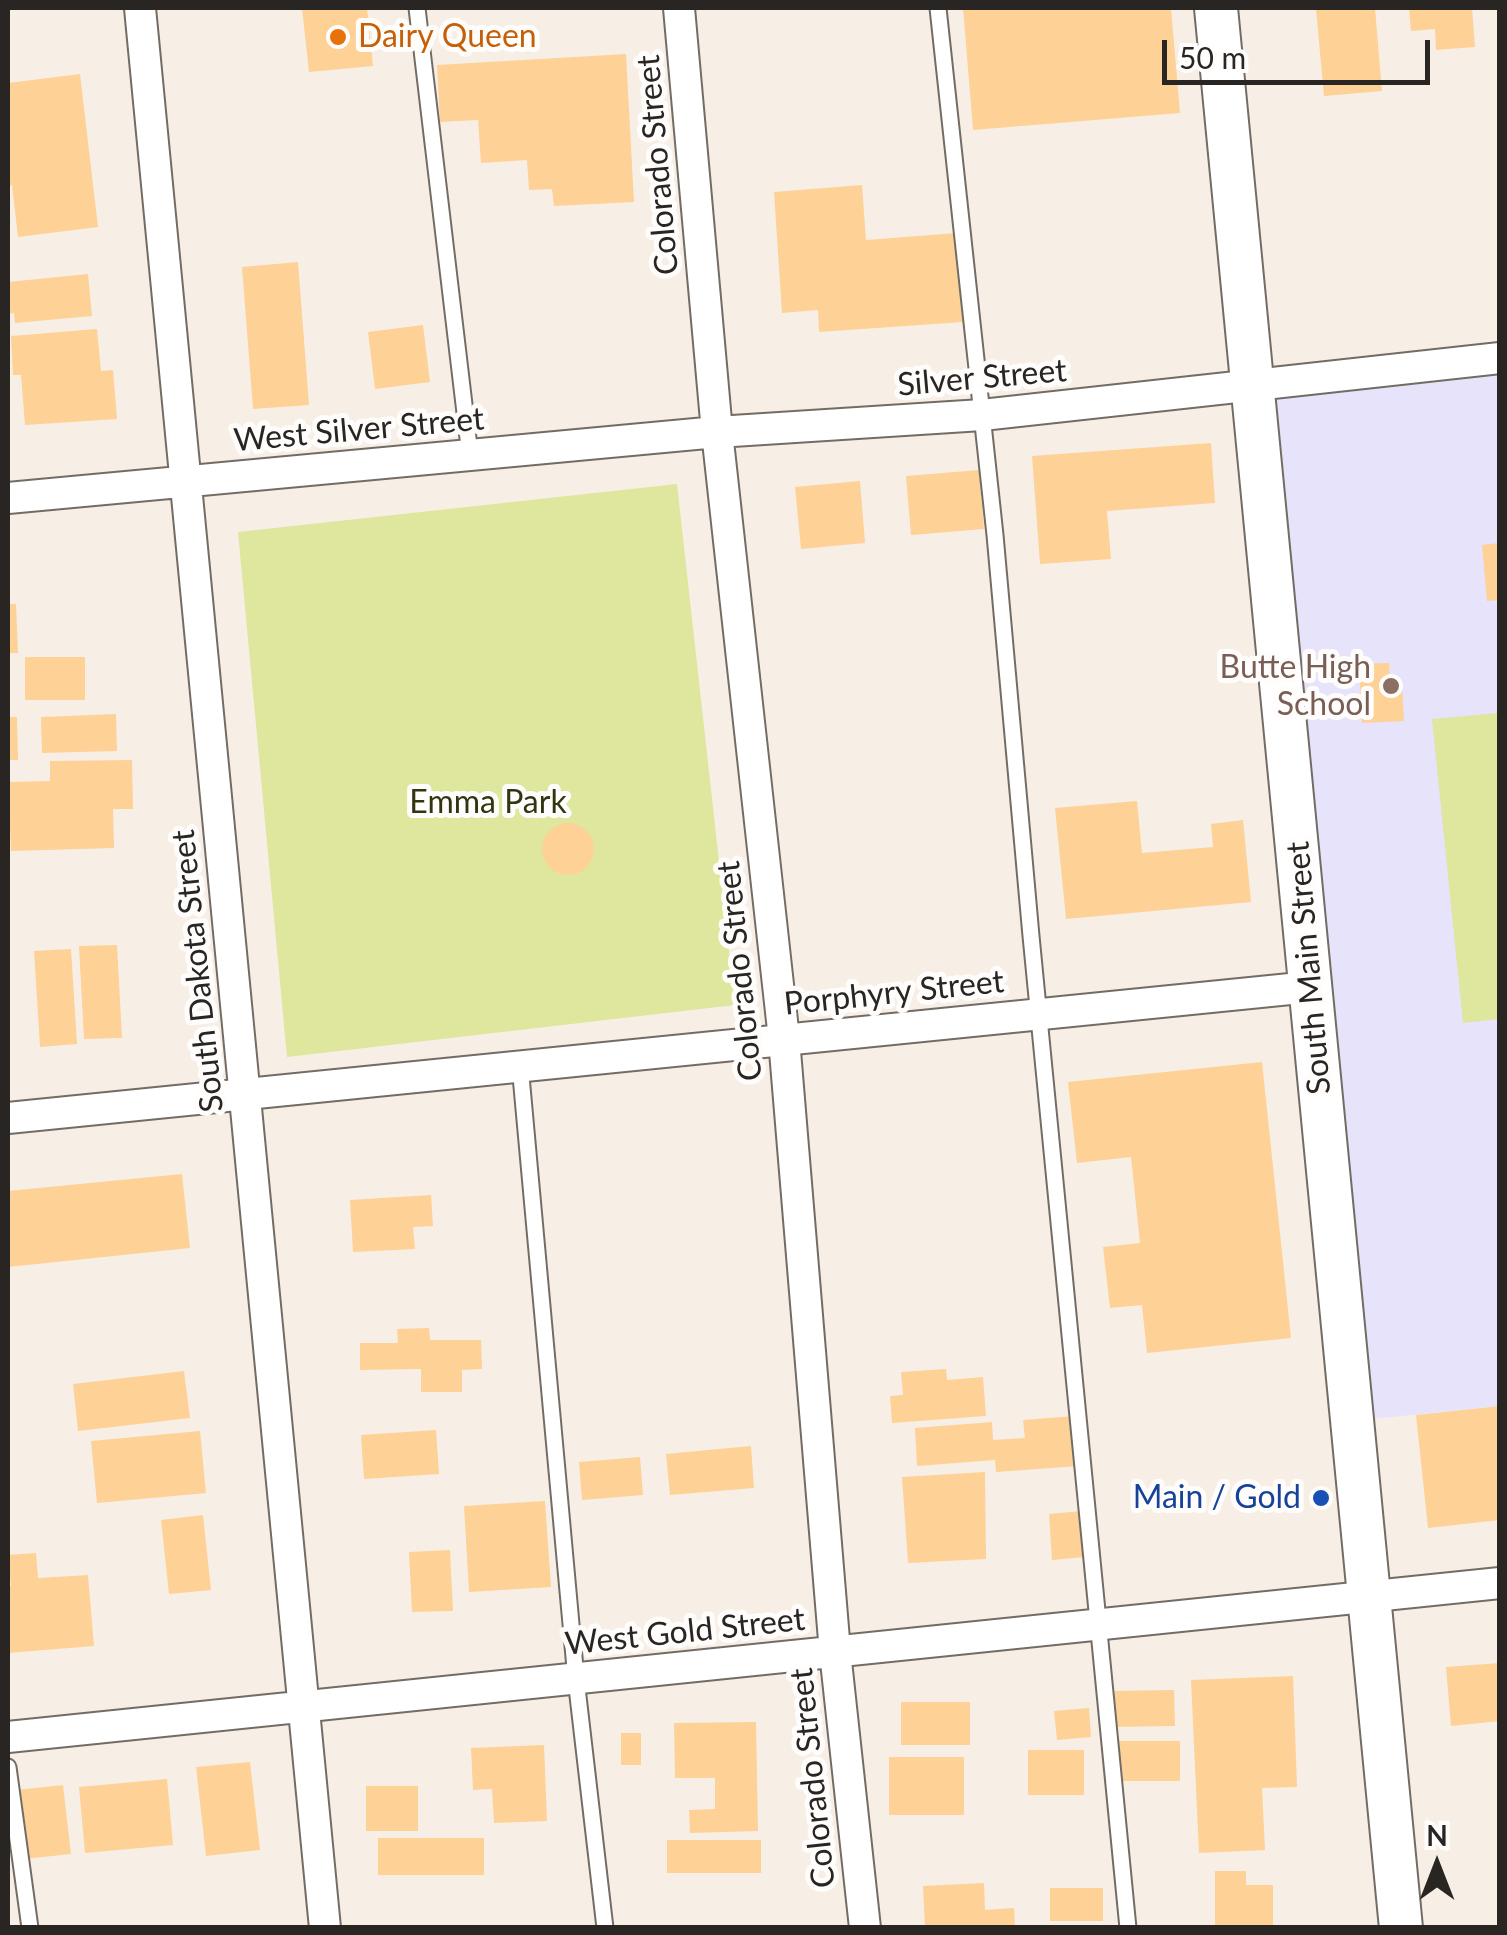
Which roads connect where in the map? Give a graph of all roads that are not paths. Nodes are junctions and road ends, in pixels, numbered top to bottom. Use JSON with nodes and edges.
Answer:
{"nodes":[{"id":1,"x":140,"y":8,"type":"edge"},
{"id":2,"x":417,"y":8,"type":"edge"},
{"id":3,"x":679,"y":8,"type":"edge"},
{"id":4,"x":938,"y":8,"type":"edge"},
{"id":5,"x":1216,"y":8,"type":"edge"},
{"id":6,"x":1500,"y":358,"type":"edge"},
{"id":7,"x":1253,"y":386,"type":"junction"},
{"id":8,"x":982,"y":415,"type":"junction"},
{"id":9,"x":717,"y":432,"type":"junction"},
{"id":10,"x":470,"y":455,"type":"junction"},
{"id":11,"x":186,"y":482,"type":"junction"},
{"id":12,"x":8,"y":498,"type":"edge"},
{"id":13,"x":1310,"y":987,"type":"junction"},
{"id":14,"x":1039,"y":1014,"type":"junction"},
{"id":15,"x":784,"y":1039,"type":"junction"},
{"id":16,"x":520,"y":1065,"type":"junction"},
{"id":17,"x":245,"y":1092,"type":"junction"},
{"id":18,"x":8,"y":1118,"type":"edge"},
{"id":19,"x":1500,"y":1583,"type":"edge"},
{"id":20,"x":1370,"y":1597,"type":"junction"},
{"id":21,"x":1099,"y":1625,"type":"junction"},
{"id":22,"x":835,"y":1652,"type":"junction"},
{"id":23,"x":576,"y":1678,"type":"junction"},
{"id":24,"x":303,"y":1707,"type":"junction"},
{"id":25,"x":8,"y":1737,"type":"edge"},
{"id":26,"x":8,"y":1767,"type":"edge"},
{"id":27,"x":30,"y":1928,"type":"edge"},
{"id":28,"x":325,"y":1928,"type":"edge"},
{"id":29,"x":605,"y":1928,"type":"edge"},
{"id":30,"x":865,"y":1928,"type":"edge"},
{"id":31,"x":1128,"y":1928,"type":"edge"},
{"id":32,"x":1401,"y":1928,"type":"edge"}],
"edges":[{"from":1,"to":11,"type":"street","name":"South Dakota Street"},
{"from":2,"to":10,"type":"lane"},
{"from":3,"to":9,"type":"street","name":"Colorado Street"},
{"from":4,"to":8,"type":"lane"},
{"from":5,"to":7,"type":"main road","name":"South Main Street"},
{"from":6,"to":7,"type":"street","name":"Silver Street"},
{"from":7,"to":8,"type":"street","name":"Silver Street"},
{"from":7,"to":13,"type":"main road","name":"South Main Street"},
{"from":8,"to":9,"type":"street","name":"Silver Street"},
{"from":8,"to":14,"type":"lane"},
{"from":9,"to":10,"type":"street","name":"West Silver Street"},
{"from":9,"to":15,"type":"street","name":"Colorado Street"},
{"from":10,"to":11,"type":"street","name":"West Silver Street"},
{"from":11,"to":12,"type":"street","name":"West Silver Street"},
{"from":11,"to":17,"type":"street","name":"South Dakota Street"},
{"from":13,"to":14,"type":"street","name":"Porphyry Street"},
{"from":13,"to":20,"type":"main road","name":"South Main Street"},
{"from":14,"to":15,"type":"street","name":"Porphyry Street"},
{"from":14,"to":21,"type":"lane"},
{"from":15,"to":16,"type":"street","name":"Porphyry Street"},
{"from":15,"to":22,"type":"street","name":"Colorado Street"},
{"from":16,"to":17,"type":"street","name":"Porphyry Street"},
{"from":16,"to":23,"type":"lane"},
{"from":17,"to":18,"type":"street","name":"Porphyry Street"},
{"from":17,"to":24,"type":"street","name":"South Dakota Street"},
{"from":19,"to":20,"type":"street","name":"West Gold Street"},
{"from":20,"to":21,"type":"street","name":"West Gold Street"},
{"from":20,"to":32,"type":"main road","name":"South Main Street"},
{"from":21,"to":22,"type":"street","name":"West Gold Street"},
{"from":21,"to":31,"type":"lane"},
{"from":22,"to":23,"type":"street","name":"West Gold Street"},
{"from":22,"to":30,"type":"street","name":"Colorado Street"},
{"from":23,"to":24,"type":"street","name":"West Gold Street"},
{"from":23,"to":29,"type":"lane"},
{"from":24,"to":25,"type":"street","name":"West Gold Street"},
{"from":24,"to":28,"type":"street","name":"South Dakota Street"},
{"from":26,"to":27,"type":"lane"}]}
